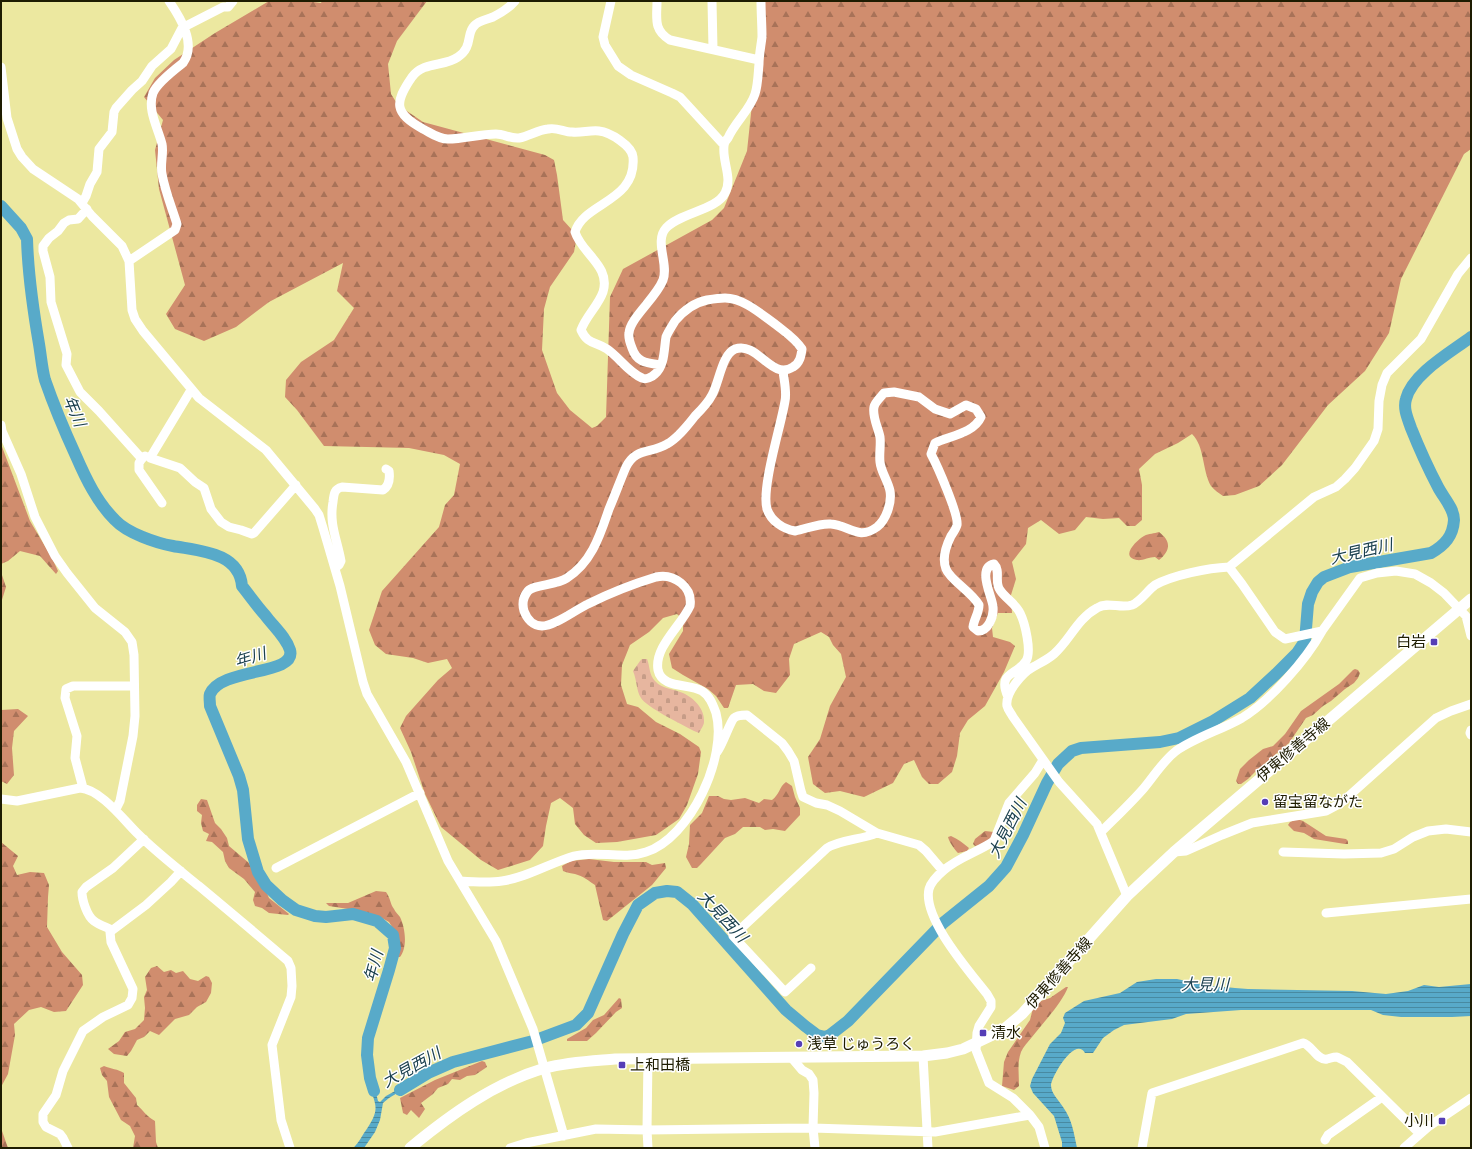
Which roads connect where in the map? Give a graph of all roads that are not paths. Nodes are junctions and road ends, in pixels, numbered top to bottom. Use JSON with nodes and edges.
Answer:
{"nodes":[{"id":1,"x":169,"y":1,"type":"edge"},
{"id":2,"x":232,"y":1,"type":"edge"},
{"id":3,"x":515,"y":1,"type":"edge"},
{"id":4,"x":611,"y":1,"type":"edge"},
{"id":5,"x":657,"y":1,"type":"edge"},
{"id":6,"x":712,"y":1,"type":"edge"},
{"id":7,"x":761,"y":1,"type":"edge"},
{"id":8,"x":184,"y":26,"type":"junction"},
{"id":9,"x":713,"y":49,"type":"junction"},
{"id":10,"x":759,"y":60,"type":"junction"},
{"id":11,"x":1,"y":68,"type":"edge"},
{"id":12,"x":724,"y":145,"type":"junction"},
{"id":13,"x":84,"y":206,"type":"junction"},
{"id":14,"x":1471,"y":258,"type":"edge"},
{"id":15,"x":129,"y":261,"type":"junction"},
{"id":16,"x":661,"y":365,"type":"junction"},
{"id":17,"x":783,"y":371,"type":"junction"},
{"id":18,"x":191,"y":390,"type":"junction"},
{"id":19,"x":1,"y":425,"type":"edge"},
{"id":20,"x":146,"y":458,"type":"junction"},
{"id":21,"x":386,"y":469,"type":"dead end"},
{"id":22,"x":296,"y":485,"type":"junction"},
{"id":23,"x":162,"y":503,"type":"dead end"},
{"id":24,"x":1228,"y":567,"type":"junction"},
{"id":25,"x":335,"y":568,"type":"junction"},
{"id":26,"x":1471,"y":599,"type":"edge"},
{"id":27,"x":1460,"y":608,"type":"junction"},
{"id":28,"x":1320,"y":631,"type":"junction"},
{"id":29,"x":1471,"y":636,"type":"edge"},
{"id":30,"x":134,"y":686,"type":"junction"},
{"id":31,"x":1008,"y":697,"type":"junction"},
{"id":32,"x":1471,"y":704,"type":"edge"},
{"id":33,"x":1471,"y":730,"type":"edge"},
{"id":34,"x":1471,"y":735,"type":"edge"},
{"id":35,"x":716,"y":753,"type":"junction"},
{"id":36,"x":1045,"y":762,"type":"junction"},
{"id":37,"x":84,"y":788,"type":"junction"},
{"id":38,"x":420,"y":793,"type":"junction"},
{"id":39,"x":1,"y":799,"type":"edge"},
{"id":40,"x":116,"y":810,"type":"junction"},
{"id":41,"x":1101,"y":832,"type":"junction"},
{"id":42,"x":1471,"y":832,"type":"edge"},
{"id":43,"x":877,"y":833,"type":"junction"},
{"id":44,"x":144,"y":839,"type":"junction"},
{"id":45,"x":1174,"y":852,"type":"junction"},
{"id":46,"x":1283,"y":852,"type":"dead end"},
{"id":47,"x":276,"y":868,"type":"dead end"},
{"id":48,"x":181,"y":871,"type":"junction"},
{"id":49,"x":943,"y":871,"type":"junction"},
{"id":50,"x":460,"y":881,"type":"junction"},
{"id":51,"x":1127,"y":896,"type":"junction"},
{"id":52,"x":1471,"y":899,"type":"edge"},
{"id":53,"x":1326,"y":913,"type":"dead end"},
{"id":54,"x":112,"y":930,"type":"junction"},
{"id":55,"x":810,"y":968,"type":"dead end"},
{"id":56,"x":976,"y":1043,"type":"junction"},
{"id":57,"x":923,"y":1056,"type":"junction"},
{"id":58,"x":791,"y":1057,"type":"junction"},
{"id":59,"x":648,"y":1058,"type":"junction"},
{"id":60,"x":546,"y":1068,"type":"junction"},
{"id":61,"x":1382,"y":1098,"type":"junction"},
{"id":62,"x":1471,"y":1098,"type":"edge"},
{"id":63,"x":1030,"y":1115,"type":"junction"},
{"id":64,"x":813,"y":1128,"type":"junction"},
{"id":65,"x":647,"y":1130,"type":"junction"},
{"id":66,"x":927,"y":1132,"type":"junction"},
{"id":67,"x":1420,"y":1134,"type":"junction"},
{"id":68,"x":564,"y":1136,"type":"junction"},
{"id":69,"x":1325,"y":1140,"type":"dead end"},
{"id":70,"x":68,"y":1148,"type":"edge"},
{"id":71,"x":290,"y":1148,"type":"edge"},
{"id":72,"x":410,"y":1148,"type":"edge"},
{"id":73,"x":510,"y":1148,"type":"edge"},
{"id":74,"x":648,"y":1148,"type":"edge"},
{"id":75,"x":815,"y":1148,"type":"edge"},
{"id":76,"x":928,"y":1148,"type":"edge"},
{"id":77,"x":1045,"y":1148,"type":"edge"},
{"id":78,"x":1142,"y":1148,"type":"edge"},
{"id":79,"x":1404,"y":1148,"type":"edge"}],
"edges":[{"from":1,"to":8,"type":"street"},
{"from":2,"to":8,"type":"street"},
{"from":3,"to":16,"type":"street"},
{"from":4,"to":12,"type":"street"},
{"from":5,"to":9,"type":"street"},
{"from":6,"to":9,"type":"street"},
{"from":7,"to":10,"type":"street"},
{"from":8,"to":13,"type":"street"},
{"from":8,"to":15,"type":"street"},
{"from":9,"to":10,"type":"street"},
{"from":10,"to":12,"type":"street"},
{"from":11,"to":13,"type":"street"},
{"from":12,"to":16,"type":"street"},
{"from":13,"to":15,"type":"street"},
{"from":13,"to":20,"type":"street"},
{"from":14,"to":24,"type":"street"},
{"from":15,"to":18,"type":"street"},
{"from":16,"to":17,"type":"street"},
{"from":17,"to":31,"type":"street"},
{"from":17,"to":35,"type":"street"},
{"from":18,"to":20,"type":"street"},
{"from":18,"to":22,"type":"street"},
{"from":19,"to":30,"type":"street"},
{"from":20,"to":22,"type":"street"},
{"from":20,"to":23,"type":"street"},
{"from":21,"to":25,"type":"street"},
{"from":22,"to":25,"type":"street"},
{"from":24,"to":28,"type":"street"},
{"from":24,"to":31,"type":"street"},
{"from":25,"to":38,"type":"street"},
{"from":26,"to":27,"type":"main road","name":"伊東修善寺線"},
{"from":27,"to":28,"type":"street"},
{"from":27,"to":29,"type":"street"},
{"from":27,"to":45,"type":"main road","name":"伊東修善寺線"},
{"from":28,"to":41,"type":"street"},
{"from":30,"to":37,"type":"street"},
{"from":30,"to":40,"type":"street"},
{"from":31,"to":36,"type":"street"},
{"from":32,"to":45,"type":"street"},
{"from":33,"to":34,"type":"street"},
{"from":35,"to":43,"type":"street"},
{"from":35,"to":50,"type":"street"},
{"from":36,"to":41,"type":"street"},
{"from":36,"to":49,"type":"street"},
{"from":37,"to":39,"type":"street"},
{"from":37,"to":40,"type":"street"},
{"from":38,"to":47,"type":"street"},
{"from":38,"to":50,"type":"street"},
{"from":40,"to":44,"type":"street"},
{"from":41,"to":51,"type":"street"},
{"from":42,"to":46,"type":"street"},
{"from":43,"to":49,"type":"street"},
{"from":43,"to":55,"type":"street"},
{"from":44,"to":48,"type":"street"},
{"from":44,"to":54,"type":"street"},
{"from":45,"to":51,"type":"main road","name":"伊東修善寺線"},
{"from":48,"to":54,"type":"street"},
{"from":48,"to":71,"type":"street"},
{"from":49,"to":56,"type":"street"},
{"from":50,"to":60,"type":"street"},
{"from":51,"to":56,"type":"main road","name":"伊東修善寺線"},
{"from":52,"to":53,"type":"street"},
{"from":54,"to":70,"type":"street"},
{"from":56,"to":57,"type":"main road","name":"伊東修善寺線"},
{"from":56,"to":63,"type":"street"},
{"from":57,"to":58,"type":"main road","name":"伊東修善寺線"},
{"from":57,"to":66,"type":"street"},
{"from":58,"to":59,"type":"main road","name":"伊東修善寺線"},
{"from":58,"to":64,"type":"street"},
{"from":59,"to":60,"type":"main road","name":"伊東修善寺線"},
{"from":59,"to":65,"type":"street"},
{"from":60,"to":68,"type":"street"},
{"from":60,"to":72,"type":"main road","name":"伊東修善寺線"},
{"from":61,"to":67,"type":"street"},
{"from":61,"to":69,"type":"street"},
{"from":61,"to":78,"type":"street"},
{"from":62,"to":67,"type":"street"},
{"from":63,"to":66,"type":"street"},
{"from":63,"to":77,"type":"street"},
{"from":64,"to":65,"type":"street"},
{"from":64,"to":66,"type":"street"},
{"from":64,"to":75,"type":"street"},
{"from":65,"to":68,"type":"street"},
{"from":65,"to":74,"type":"street"},
{"from":66,"to":76,"type":"street"},
{"from":67,"to":79,"type":"street"},
{"from":68,"to":73,"type":"street"}]}
